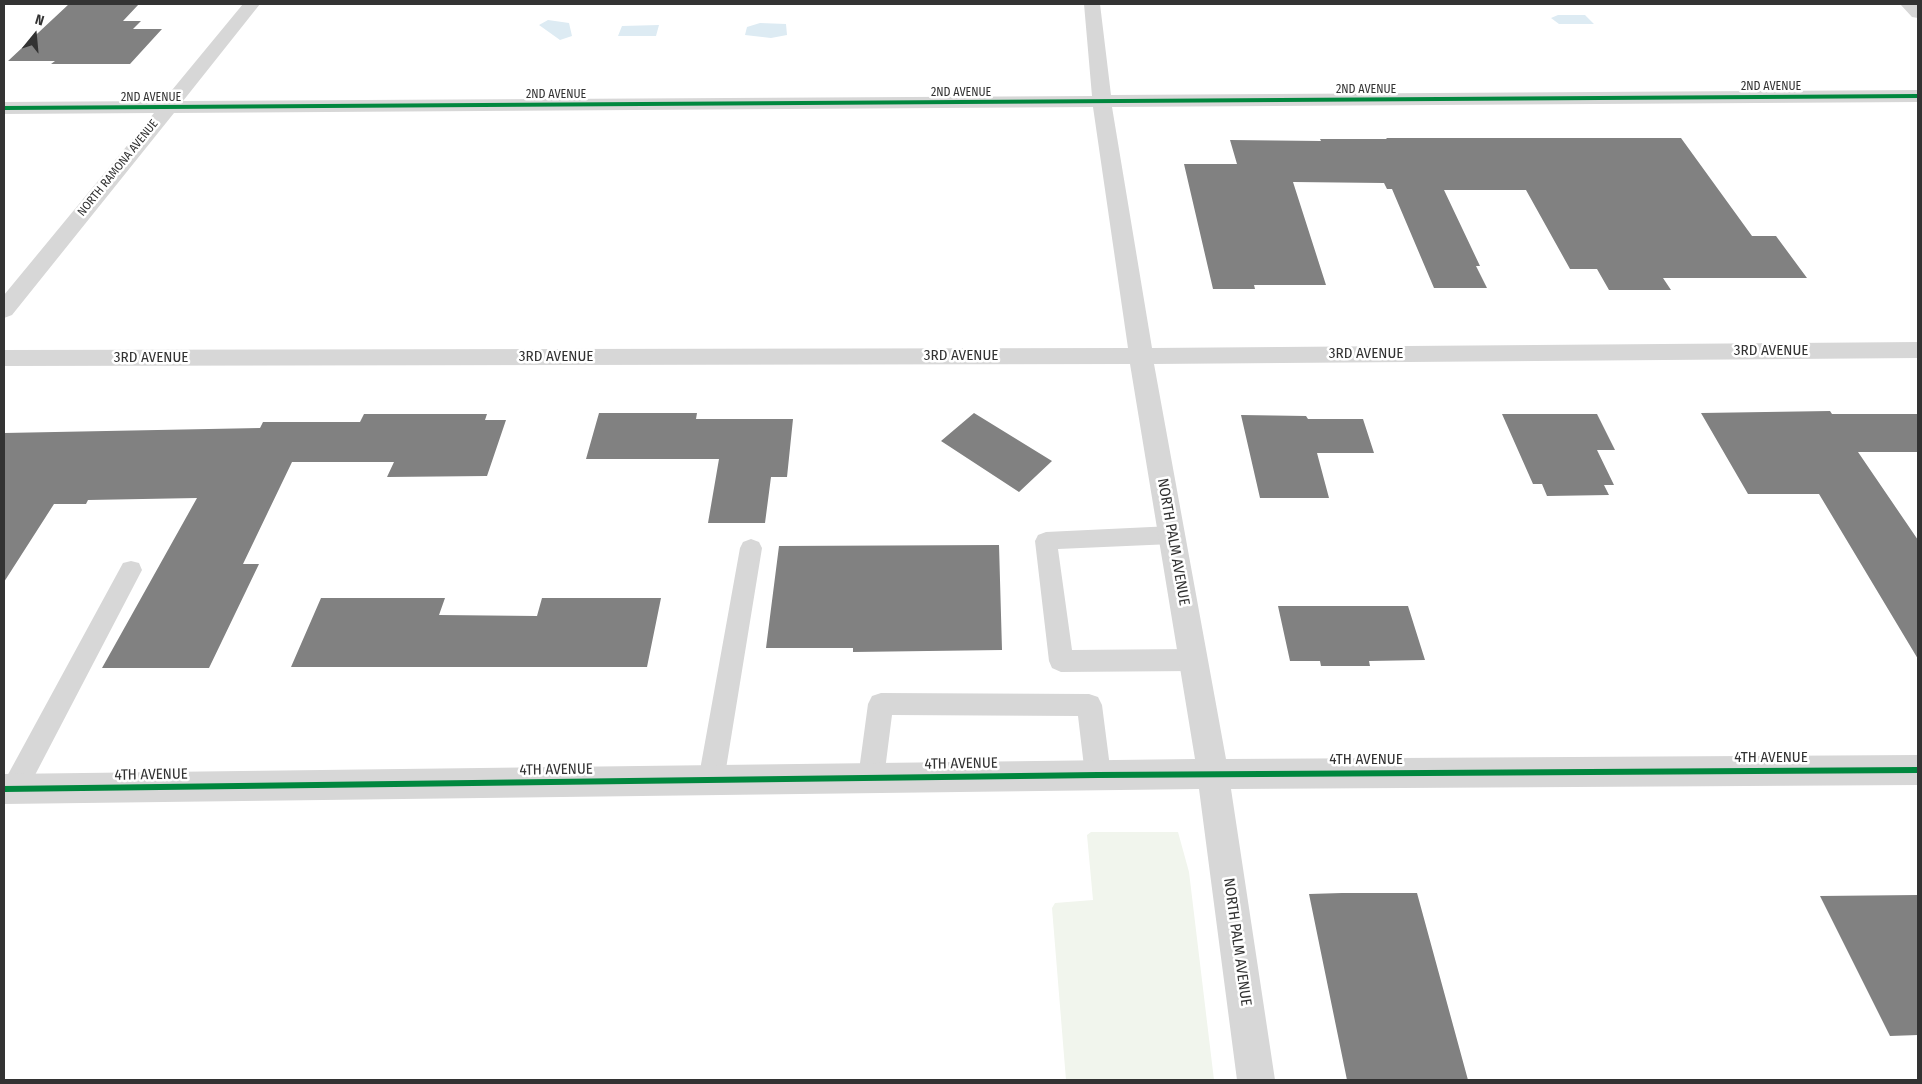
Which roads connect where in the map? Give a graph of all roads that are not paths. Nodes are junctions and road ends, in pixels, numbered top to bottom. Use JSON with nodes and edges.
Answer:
{"nodes":[{"id":1,"x":252,"y":4,"type":"edge"},
{"id":2,"x":1092,"y":4,"type":"edge"},
{"id":3,"x":1908,"y":4,"type":"edge"},
{"id":4,"x":1918,"y":13,"type":"edge"},
{"id":5,"x":1918,"y":96,"type":"edge"},
{"id":6,"x":1102,"y":102,"type":"junction"},
{"id":7,"x":4,"y":108,"type":"edge"},
{"id":8,"x":167,"y":108,"type":"junction"},
{"id":9,"x":4,"y":310,"type":"edge"},
{"id":10,"x":1918,"y":350,"type":"edge"},
{"id":11,"x":1141,"y":356,"type":"junction"},
{"id":12,"x":4,"y":358,"type":"edge"},
{"id":13,"x":1172,"y":535,"type":"junction"},
{"id":14,"x":751,"y":548,"type":"dead end"},
{"id":15,"x":131,"y":570,"type":"dead end"},
{"id":16,"x":1193,"y":660,"type":"junction"},
{"id":17,"x":1918,"y":770,"type":"edge"},
{"id":18,"x":1212,"y":774,"type":"junction"},
{"id":19,"x":1098,"y":775,"type":"junction"},
{"id":20,"x":871,"y":778,"type":"junction"},
{"id":21,"x":711,"y":780,"type":"junction"},
{"id":22,"x":9,"y":789,"type":"edge"},
{"id":23,"x":1256,"y":1080,"type":"edge"}],
"edges":[{"from":1,"to":8,"type":"street","name":"NORTH RAMONA AVENUE"},
{"from":2,"to":6,"type":"street","name":"NORTH PALM AVENUE"},
{"from":3,"to":4,"type":"street"},
{"from":5,"to":6,"type":"street","name":"2ND AVENUE"},
{"from":6,"to":8,"type":"street","name":"2ND AVENUE"},
{"from":6,"to":11,"type":"street","name":"NORTH PALM AVENUE"},
{"from":7,"to":8,"type":"street","name":"2ND AVENUE"},
{"from":8,"to":9,"type":"street","name":"NORTH RAMONA AVENUE"},
{"from":10,"to":11,"type":"street","name":"3RD AVENUE"},
{"from":11,"to":12,"type":"street","name":"3RD AVENUE"},
{"from":11,"to":13,"type":"street","name":"NORTH PALM AVENUE"},
{"from":13,"to":16,"type":"street","name":"NORTH PALM AVENUE"},
{"from":13,"to":16,"type":"lane"},
{"from":14,"to":21,"type":"lane"},
{"from":15,"to":22,"type":"lane"},
{"from":16,"to":18,"type":"street","name":"NORTH PALM AVENUE"},
{"from":17,"to":18,"type":"street","name":"4TH AVENUE"},
{"from":18,"to":19,"type":"street","name":"4TH AVENUE"},
{"from":18,"to":23,"type":"street","name":"NORTH PALM AVENUE"},
{"from":19,"to":20,"type":"street","name":"4TH AVENUE"},
{"from":19,"to":20,"type":"lane"},
{"from":20,"to":21,"type":"street","name":"4TH AVENUE"},
{"from":21,"to":22,"type":"street","name":"4TH AVENUE"}]}
